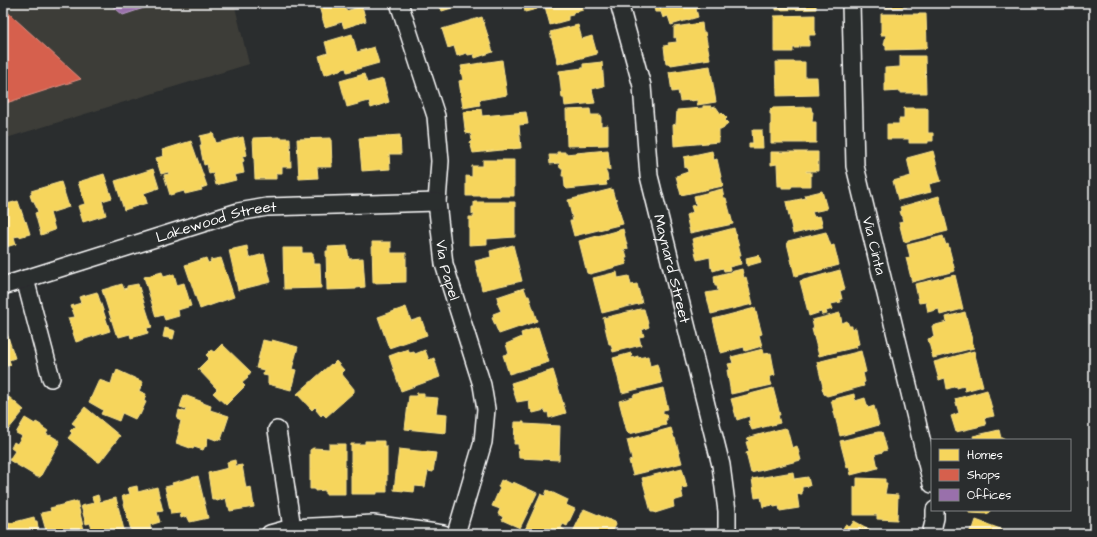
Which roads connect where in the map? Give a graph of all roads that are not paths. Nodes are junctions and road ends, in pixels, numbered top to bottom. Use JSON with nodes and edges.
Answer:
{"nodes":[{"id":1,"x":399,"y":3,"type":"edge"},
{"id":2,"x":619,"y":3,"type":"edge"},
{"id":3,"x":851,"y":3,"type":"edge"},
{"id":4,"x":437,"y":202,"type":"junction"},
{"id":5,"x":25,"y":279,"type":"junction"},
{"id":6,"x":3,"y":286,"type":"edge"},
{"id":7,"x":51,"y":378,"type":"dead end"},
{"id":8,"x":277,"y":430,"type":"dead end"},
{"id":9,"x":931,"y":480,"type":"edge"},
{"id":10,"x":935,"y":511,"type":"edge"},
{"id":11,"x":292,"y":528,"type":"junction"},
{"id":12,"x":270,"y":534,"type":"edge"},
{"id":13,"x":443,"y":534,"type":"edge"},
{"id":14,"x":456,"y":534,"type":"edge"},
{"id":15,"x":727,"y":534,"type":"edge"},
{"id":16,"x":931,"y":534,"type":"edge"}],
"edges":[{"from":1,"to":4,"type":"street","name":"Via Papel"},
{"from":2,"to":15,"type":"street","name":"Maynard Street"},
{"from":3,"to":9,"type":"street","name":"Via Cinta"},
{"from":4,"to":5,"type":"street","name":"Lakewood Street"},
{"from":4,"to":14,"type":"street","name":"Via Papel"},
{"from":5,"to":6,"type":"street","name":"Lakewood Street"},
{"from":5,"to":7,"type":"street"},
{"from":8,"to":11,"type":"street"},
{"from":10,"to":16,"type":"street"},
{"from":11,"to":12,"type":"street"},
{"from":11,"to":13,"type":"street"}]}
